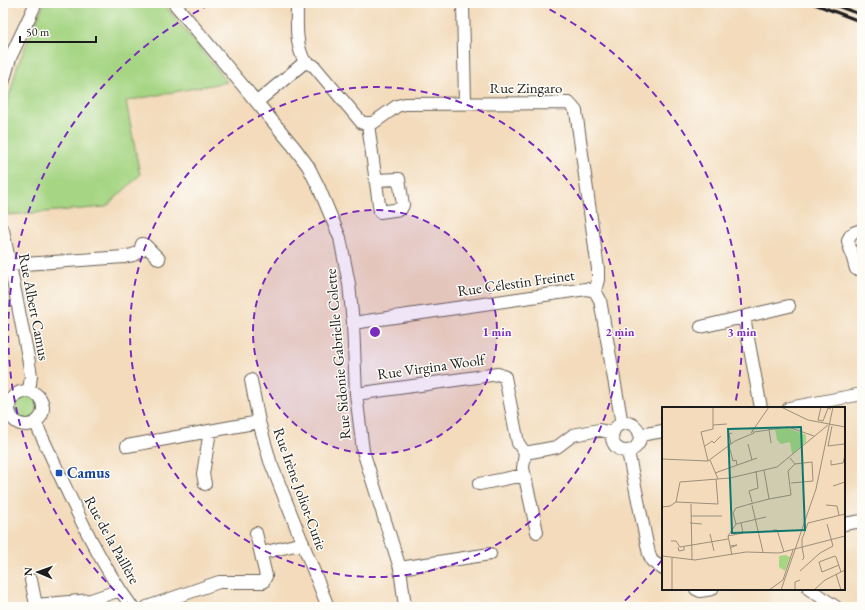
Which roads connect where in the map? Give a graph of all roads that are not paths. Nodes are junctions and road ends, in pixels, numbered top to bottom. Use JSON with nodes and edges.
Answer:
{"nodes":[{"id":1,"x":36,"y":3,"type":"edge"},
{"id":2,"x":174,"y":3,"type":"edge"},
{"id":3,"x":297,"y":3,"type":"edge"},
{"id":4,"x":463,"y":3,"type":"edge"},
{"id":5,"x":305,"y":62,"type":"junction"},
{"id":6,"x":3,"y":83,"type":"edge"},
{"id":7,"x":257,"y":102,"type":"junction"},
{"id":8,"x":466,"y":104,"type":"junction"},
{"id":9,"x":368,"y":124,"type":"junction"},
{"id":10,"x":376,"y":180,"type":"dead end"},
{"id":11,"x":3,"y":230,"type":"edge"},
{"id":12,"x":862,"y":230,"type":"edge"},
{"id":13,"x":159,"y":259,"type":"dead end"},
{"id":14,"x":10,"y":265,"type":"junction"},
{"id":15,"x":856,"y":269,"type":"dead end"},
{"id":16,"x":595,"y":291,"type":"junction"},
{"id":17,"x":789,"y":306,"type":"dead end"},
{"id":18,"x":744,"y":317,"type":"junction"},
{"id":19,"x":353,"y":323,"type":"junction"},
{"id":20,"x":701,"y":327,"type":"dead end"},
{"id":21,"x":252,"y":380,"type":"dead end"},
{"id":22,"x":29,"y":391,"type":"junction"},
{"id":23,"x":356,"y":394,"type":"junction"},
{"id":24,"x":862,"y":394,"type":"edge"},
{"id":25,"x":761,"y":407,"type":"edge"},
{"id":26,"x":794,"y":407,"type":"edge"},
{"id":27,"x":6,"y":408,"type":"edge"},
{"id":28,"x":35,"y":422,"type":"junction"},
{"id":29,"x":259,"y":422,"type":"junction"},
{"id":30,"x":622,"y":424,"type":"junction"},
{"id":31,"x":662,"y":430,"type":"edge"},
{"id":32,"x":210,"y":431,"type":"junction"},
{"id":33,"x":613,"y":433,"type":"junction"},
{"id":34,"x":640,"y":435,"type":"junction"},
{"id":35,"x":126,"y":446,"type":"dead end"},
{"id":36,"x":628,"y":452,"type":"junction"},
{"id":37,"x":525,"y":453,"type":"junction"},
{"id":38,"x":524,"y":475,"type":"junction"},
{"id":39,"x":205,"y":484,"type":"dead end"},
{"id":40,"x":479,"y":484,"type":"dead end"},
{"id":41,"x":862,"y":521,"type":"edge"},
{"id":42,"x":845,"y":524,"type":"edge"},
{"id":43,"x":256,"y":532,"type":"dead end"},
{"id":44,"x":537,"y":532,"type":"dead end"},
{"id":45,"x":303,"y":543,"type":"junction"},
{"id":46,"x":262,"y":553,"type":"junction"},
{"id":47,"x":490,"y":554,"type":"dead end"},
{"id":48,"x":400,"y":568,"type":"junction"},
{"id":49,"x":662,"y":569,"type":"edge"},
{"id":50,"x":30,"y":580,"type":"dead end"},
{"id":51,"x":120,"y":590,"type":"junction"},
{"id":52,"x":810,"y":590,"type":"edge"},
{"id":53,"x":132,"y":607,"type":"edge"},
{"id":54,"x":147,"y":607,"type":"edge"},
{"id":55,"x":328,"y":607,"type":"edge"},
{"id":56,"x":405,"y":607,"type":"edge"},
{"id":57,"x":836,"y":607,"type":"edge"}],
"edges":[{"from":1,"to":6,"type":"street"},
{"from":2,"to":7,"type":"street","name":"Rue Sidonie Gabrielle Colette"},
{"from":3,"to":5,"type":"street"},
{"from":4,"to":8,"type":"street"},
{"from":5,"to":7,"type":"street"},
{"from":5,"to":9,"type":"street"},
{"from":7,"to":19,"type":"street","name":"Rue Sidonie Gabrielle Colette"},
{"from":8,"to":9,"type":"street","name":"Rue Zingaro"},
{"from":8,"to":16,"type":"street","name":"Rue Zingaro"},
{"from":9,"to":10,"type":"street"},
{"from":11,"to":14,"type":"street","name":"Rue Albert Camus"},
{"from":12,"to":15,"type":"street"},
{"from":13,"to":14,"type":"street"},
{"from":14,"to":22,"type":"street","name":"Rue Albert Camus"},
{"from":16,"to":19,"type":"street","name":"Rue Célestin Freinet"},
{"from":16,"to":30,"type":"street","name":"Rue Célestin Freinet"},
{"from":17,"to":18,"type":"street"},
{"from":18,"to":20,"type":"street"},
{"from":18,"to":25,"type":"street"},
{"from":19,"to":23,"type":"street","name":"Rue Sidonie Gabrielle Colette"},
{"from":21,"to":29,"type":"street","name":"Rue Irène Joliot-Curie"},
{"from":22,"to":27,"type":"street"},
{"from":22,"to":28,"type":"street"},
{"from":23,"to":37,"type":"street","name":"Rue Virgina Woolf"},
{"from":23,"to":48,"type":"street","name":"Rue Sidonie Gabrielle Colette"},
{"from":24,"to":26,"type":"street"},
{"from":27,"to":28,"type":"street"},
{"from":28,"to":51,"type":"street","name":"Rue de la Paillère"},
{"from":29,"to":32,"type":"street"},
{"from":29,"to":45,"type":"street","name":"Rue Irène Joliot-Curie"},
{"from":30,"to":33,"type":"street"},
{"from":30,"to":34,"type":"street"},
{"from":31,"to":34,"type":"street"},
{"from":32,"to":35,"type":"street"},
{"from":32,"to":39,"type":"street"},
{"from":33,"to":36,"type":"street"},
{"from":33,"to":37,"type":"street"},
{"from":34,"to":36,"type":"street"},
{"from":36,"to":49,"type":"street"},
{"from":37,"to":38,"type":"street"},
{"from":38,"to":40,"type":"street"},
{"from":38,"to":44,"type":"street"},
{"from":41,"to":42,"type":"street"},
{"from":43,"to":46,"type":"street"},
{"from":45,"to":46,"type":"street"},
{"from":45,"to":55,"type":"street","name":"Rue Irène Joliot-Curie"},
{"from":46,"to":54,"type":"street"},
{"from":47,"to":48,"type":"street"},
{"from":48,"to":56,"type":"street","name":"Rue Sidonie Gabrielle Colette"},
{"from":50,"to":51,"type":"street"},
{"from":51,"to":53,"type":"street","name":"Rue de la Paillère"},
{"from":52,"to":57,"type":"street"}]}
